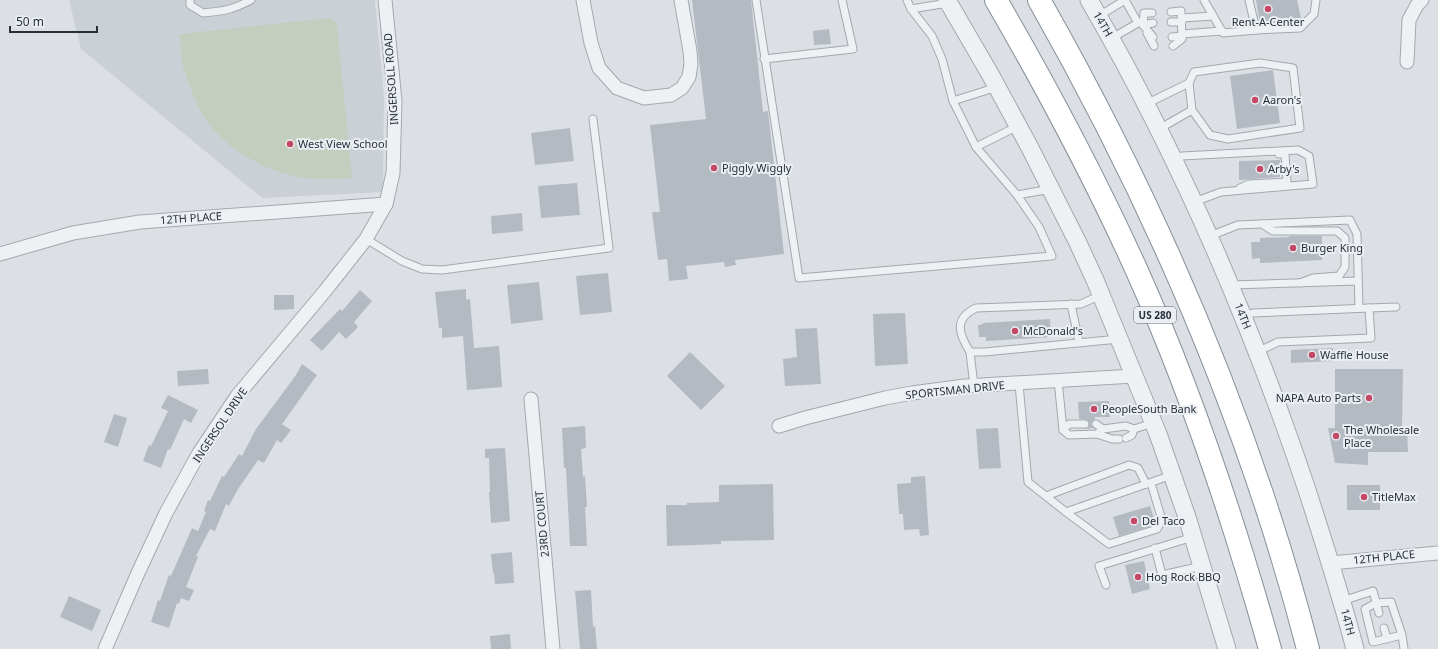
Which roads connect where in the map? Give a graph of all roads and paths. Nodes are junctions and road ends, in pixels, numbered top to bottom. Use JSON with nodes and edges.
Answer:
{"nodes":[{"id":1,"x":190,"y":0,"type":"edge"},
{"id":2,"x":251,"y":0,"type":"edge"},
{"id":3,"x":384,"y":0,"type":"edge"},
{"id":4,"x":583,"y":0,"type":"edge"},
{"id":5,"x":681,"y":0,"type":"edge"},
{"id":6,"x":756,"y":0,"type":"edge"},
{"id":7,"x":842,"y":0,"type":"edge"},
{"id":8,"x":907,"y":0,"type":"edge"},
{"id":9,"x":996,"y":0,"type":"edge"},
{"id":10,"x":1039,"y":0,"type":"edge"},
{"id":11,"x":1090,"y":0,"type":"edge"},
{"id":12,"x":1125,"y":0,"type":"edge"},
{"id":13,"x":1204,"y":0,"type":"edge"},
{"id":14,"x":1249,"y":0,"type":"edge"},
{"id":15,"x":1316,"y":0,"type":"edge"},
{"id":16,"x":1422,"y":0,"type":"edge"},
{"id":17,"x":947,"y":2,"type":"edge"},
{"id":18,"x":911,"y":9,"type":"junction"},
{"id":19,"x":1171,"y":12,"type":"dead end"},
{"id":20,"x":1152,"y":13,"type":"dead end"},
{"id":21,"x":1099,"y":16,"type":"junction"},
{"id":22,"x":1213,"y":16,"type":"junction"},
{"id":23,"x":1182,"y":20,"type":"junction"},
{"id":24,"x":1171,"y":22,"type":"dead end"},
{"id":25,"x":1152,"y":23,"type":"dead end"},
{"id":26,"x":1140,"y":24,"type":"junction"},
{"id":27,"x":1256,"y":30,"type":"junction"},
{"id":28,"x":1222,"y":31,"type":"junction"},
{"id":29,"x":1182,"y":35,"type":"junction"},
{"id":30,"x":1172,"y":36,"type":"dead end"},
{"id":31,"x":1154,"y":37,"type":"dead end"},
{"id":32,"x":1112,"y":38,"type":"junction"},
{"id":33,"x":1154,"y":46,"type":"dead end"},
{"id":34,"x":1173,"y":46,"type":"dead end"},
{"id":35,"x":764,"y":59,"type":"junction"},
{"id":36,"x":1407,"y":62,"type":"dead end"},
{"id":37,"x":1189,"y":83,"type":"junction"},
{"id":38,"x":997,"y":87,"type":"junction"},
{"id":39,"x":953,"y":101,"type":"junction"},
{"id":40,"x":1146,"y":104,"type":"junction"},
{"id":41,"x":1192,"y":110,"type":"junction"},
{"id":42,"x":593,"y":119,"type":"dead end"},
{"id":43,"x":1018,"y":126,"type":"junction"},
{"id":44,"x":1158,"y":129,"type":"junction"},
{"id":45,"x":976,"y":147,"type":"junction"},
{"id":46,"x":1230,"y":154,"type":"junction"},
{"id":47,"x":1174,"y":159,"type":"junction"},
{"id":48,"x":1051,"y":189,"type":"junction"},
{"id":49,"x":1234,"y":191,"type":"junction"},
{"id":50,"x":1017,"y":195,"type":"junction"},
{"id":51,"x":1194,"y":203,"type":"junction"},
{"id":52,"x":386,"y":204,"type":"junction"},
{"id":53,"x":1261,"y":224,"type":"junction"},
{"id":54,"x":1209,"y":236,"type":"junction"},
{"id":55,"x":366,"y":239,"type":"junction"},
{"id":56,"x":0,"y":254,"type":"edge"},
{"id":57,"x":1358,"y":281,"type":"junction"},
{"id":58,"x":1300,"y":283,"type":"junction"},
{"id":59,"x":1230,"y":285,"type":"junction"},
{"id":60,"x":1101,"y":295,"type":"junction"},
{"id":61,"x":1071,"y":304,"type":"junction"},
{"id":62,"x":1396,"y":307,"type":"dead end"},
{"id":63,"x":1359,"y":308,"type":"junction"},
{"id":64,"x":1369,"y":308,"type":"junction"},
{"id":65,"x":1243,"y":316,"type":"junction"},
{"id":66,"x":1119,"y":339,"type":"junction"},
{"id":67,"x":1079,"y":342,"type":"junction"},
{"id":68,"x":970,"y":352,"type":"junction"},
{"id":69,"x":1257,"y":352,"type":"junction"},
{"id":70,"x":1134,"y":376,"type":"junction"},
{"id":71,"x":1058,"y":380,"type":"junction"},
{"id":72,"x":1019,"y":384,"type":"junction"},
{"id":73,"x":974,"y":386,"type":"junction"},
{"id":74,"x":531,"y":399,"type":"dead end"},
{"id":75,"x":1153,"y":423,"type":"junction"},
{"id":76,"x":1085,"y":424,"type":"dead end"},
{"id":77,"x":1096,"y":424,"type":"dead end"},
{"id":78,"x":779,"y":426,"type":"dead end"},
{"id":79,"x":1134,"y":429,"type":"junction"},
{"id":80,"x":1063,"y":430,"type":"junction"},
{"id":81,"x":1100,"y":431,"type":"junction"},
{"id":82,"x":1172,"y":475,"type":"junction"},
{"id":83,"x":1149,"y":484,"type":"junction"},
{"id":84,"x":1046,"y":496,"type":"junction"},
{"id":85,"x":1066,"y":512,"type":"junction"},
{"id":86,"x":1193,"y":537,"type":"junction"},
{"id":87,"x":1155,"y":548,"type":"junction"},
{"id":88,"x":1438,"y":553,"type":"edge"},
{"id":89,"x":1331,"y":563,"type":"junction"},
{"id":90,"x":1202,"y":566,"type":"junction"},
{"id":91,"x":1106,"y":585,"type":"dead end"},
{"id":92,"x":1342,"y":601,"type":"junction"},
{"id":93,"x":1376,"y":603,"type":"junction"},
{"id":94,"x":1379,"y":613,"type":"dead end"},
{"id":95,"x":1384,"y":628,"type":"dead end"},
{"id":96,"x":1402,"y":635,"type":"junction"},
{"id":97,"x":1387,"y":639,"type":"junction"},
{"id":98,"x":1374,"y":646,"type":"edge"},
{"id":99,"x":105,"y":649,"type":"edge"},
{"id":100,"x":553,"y":649,"type":"edge"},
{"id":101,"x":1227,"y":649,"type":"edge"},
{"id":102,"x":1270,"y":649,"type":"edge"},
{"id":103,"x":1308,"y":649,"type":"edge"},
{"id":104,"x":1355,"y":649,"type":"edge"},
{"id":105,"x":1404,"y":649,"type":"edge"}],
"edges":[{"from":1,"to":2,"type":"lane"},
{"from":3,"to":52,"type":"street","name":"INGERSOLL ROAD"},
{"from":4,"to":5,"type":"street"},
{"from":6,"to":35,"type":"lane"},
{"from":7,"to":35,"type":"lane"},
{"from":8,"to":18,"type":"lane"},
{"from":9,"to":102,"type":"highway","number":"US 280"},
{"from":10,"to":103,"type":"highway","number":"US 280"},
{"from":11,"to":21,"type":"street","name":"14TH"},
{"from":12,"to":21,"type":"lane"},
{"from":12,"to":26,"type":"lane"},
{"from":13,"to":22,"type":"lane"},
{"from":14,"to":27,"type":"lane"},
{"from":15,"to":27,"type":"lane"},
{"from":16,"to":36,"type":"street"},
{"from":17,"to":18,"type":"lane"},
{"from":17,"to":38,"type":"street"},
{"from":18,"to":39,"type":"lane"},
{"from":19,"to":23,"type":"lane"},
{"from":20,"to":26,"type":"lane"},
{"from":21,"to":32,"type":"street","name":"14TH"},
{"from":22,"to":23,"type":"lane"},
{"from":22,"to":28,"type":"lane"},
{"from":23,"to":24,"type":"lane"},
{"from":23,"to":29,"type":"lane"},
{"from":25,"to":26,"type":"lane"},
{"from":26,"to":31,"type":"lane"},
{"from":26,"to":32,"type":"lane"},
{"from":26,"to":33,"type":"lane"},
{"from":27,"to":28,"type":"lane"},
{"from":28,"to":29,"type":"lane"},
{"from":29,"to":30,"type":"lane"},
{"from":29,"to":34,"type":"lane"},
{"from":32,"to":40,"type":"street","name":"14TH"},
{"from":35,"to":50,"type":"lane"},
{"from":37,"to":40,"type":"lane"},
{"from":37,"to":41,"type":"lane"},
{"from":37,"to":41,"type":"lane"},
{"from":38,"to":39,"type":"lane"},
{"from":38,"to":43,"type":"street"},
{"from":39,"to":45,"type":"lane"},
{"from":40,"to":44,"type":"street","name":"14TH"},
{"from":41,"to":44,"type":"lane"},
{"from":42,"to":55,"type":"lane"},
{"from":43,"to":45,"type":"lane"},
{"from":43,"to":48,"type":"street"},
{"from":44,"to":47,"type":"street","name":"14TH"},
{"from":45,"to":50,"type":"lane"},
{"from":46,"to":47,"type":"lane"},
{"from":46,"to":49,"type":"lane"},
{"from":46,"to":49,"type":"lane"},
{"from":47,"to":51,"type":"street","name":"14TH"},
{"from":48,"to":50,"type":"lane"},
{"from":48,"to":60,"type":"street"},
{"from":49,"to":51,"type":"lane"},
{"from":51,"to":54,"type":"street","name":"14TH"},
{"from":52,"to":55,"type":"street","name":"INGERSOL DRIVE"},
{"from":52,"to":56,"type":"street","name":"12TH PLACE"},
{"from":53,"to":54,"type":"lane"},
{"from":53,"to":57,"type":"lane"},
{"from":53,"to":58,"type":"lane"},
{"from":54,"to":59,"type":"street","name":"14TH"},
{"from":55,"to":99,"type":"street","name":"INGERSOL DRIVE"},
{"from":57,"to":58,"type":"lane"},
{"from":57,"to":63,"type":"lane"},
{"from":58,"to":59,"type":"lane"},
{"from":59,"to":65,"type":"street","name":"14TH"},
{"from":60,"to":61,"type":"lane"},
{"from":60,"to":66,"type":"street"},
{"from":61,"to":67,"type":"lane"},
{"from":61,"to":68,"type":"lane"},
{"from":62,"to":64,"type":"lane"},
{"from":63,"to":64,"type":"lane"},
{"from":63,"to":65,"type":"lane"},
{"from":64,"to":69,"type":"lane"},
{"from":65,"to":69,"type":"street","name":"14TH"},
{"from":66,"to":67,"type":"lane"},
{"from":66,"to":70,"type":"street"},
{"from":67,"to":68,"type":"lane"},
{"from":68,"to":73,"type":"lane"},
{"from":69,"to":89,"type":"street","name":"14TH"},
{"from":70,"to":71,"type":"street","name":"SPORTSMAN DRIVE"},
{"from":70,"to":75,"type":"street"},
{"from":71,"to":72,"type":"street","name":"SPORTSMAN DRIVE"},
{"from":71,"to":80,"type":"lane"},
{"from":72,"to":73,"type":"street","name":"SPORTSMAN DRIVE"},
{"from":72,"to":84,"type":"lane"},
{"from":73,"to":78,"type":"street","name":"SPORTSMAN DRIVE"},
{"from":74,"to":100,"type":"street","name":"23RD COURT"},
{"from":75,"to":79,"type":"lane"},
{"from":75,"to":82,"type":"street"},
{"from":76,"to":80,"type":"lane"},
{"from":77,"to":81,"type":"lane"},
{"from":79,"to":81,"type":"lane"},
{"from":79,"to":81,"type":"lane"},
{"from":80,"to":81,"type":"lane"},
{"from":82,"to":83,"type":"lane"},
{"from":82,"to":86,"type":"street"},
{"from":83,"to":84,"type":"lane"},
{"from":83,"to":85,"type":"lane"},
{"from":83,"to":85,"type":"lane"},
{"from":84,"to":85,"type":"lane"},
{"from":86,"to":87,"type":"lane"},
{"from":86,"to":90,"type":"street"},
{"from":87,"to":90,"type":"lane"},
{"from":87,"to":91,"type":"lane"},
{"from":88,"to":89,"type":"street","name":"12TH PLACE"},
{"from":89,"to":92,"type":"street","name":"14TH"},
{"from":90,"to":101,"type":"street"},
{"from":92,"to":93,"type":"lane"},
{"from":92,"to":104,"type":"street","name":"14TH"},
{"from":93,"to":94,"type":"lane"},
{"from":93,"to":96,"type":"lane"},
{"from":93,"to":98,"type":"lane"},
{"from":95,"to":97,"type":"lane"},
{"from":96,"to":97,"type":"lane"},
{"from":96,"to":105,"type":"lane"},
{"from":97,"to":98,"type":"lane"}]}
